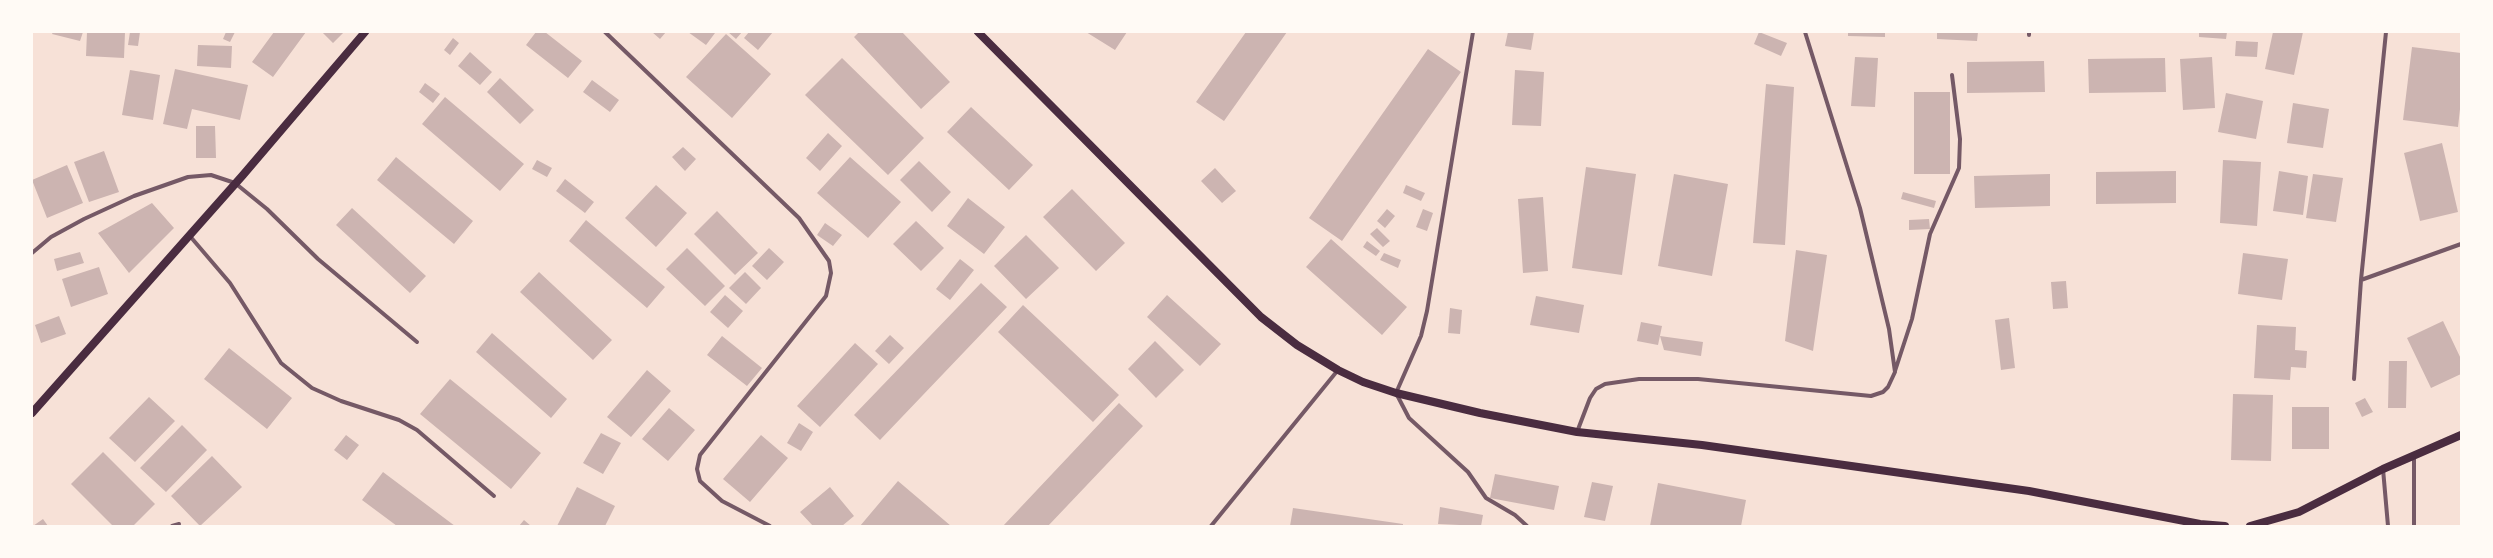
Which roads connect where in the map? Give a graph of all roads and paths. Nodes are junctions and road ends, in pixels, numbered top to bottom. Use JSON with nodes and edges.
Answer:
{"nodes":[{"id":1,"x":365,"y":32,"type":"edge"},
{"id":2,"x":605,"y":32,"type":"edge"},
{"id":3,"x":978,"y":32,"type":"edge"},
{"id":4,"x":1473,"y":32,"type":"edge"},
{"id":5,"x":1805,"y":32,"type":"edge"},
{"id":6,"x":2386,"y":32,"type":"edge"},
{"id":7,"x":1952,"y":75,"type":"dead end"},
{"id":8,"x":235,"y":184,"type":"junction"},
{"id":9,"x":189,"y":235,"type":"junction"},
{"id":10,"x":32,"y":244,"type":"edge"},
{"id":11,"x":2461,"y":244,"type":"edge"},
{"id":12,"x":35,"y":249,"type":"junction"},
{"id":13,"x":32,"y":253,"type":"edge"},
{"id":14,"x":2361,"y":280,"type":"junction"},
{"id":15,"x":417,"y":342,"type":"dead end"},
{"id":16,"x":1338,"y":370,"type":"junction"},
{"id":17,"x":1895,"y":372,"type":"junction"},
{"id":18,"x":2354,"y":379,"type":"dead end"},
{"id":19,"x":1396,"y":393,"type":"junction"},
{"id":20,"x":32,"y":413,"type":"edge"},
{"id":21,"x":1577,"y":432,"type":"junction"},
{"id":22,"x":2461,"y":435,"type":"edge"},
{"id":23,"x":2414,"y":456,"type":"junction"},
{"id":24,"x":2383,"y":469,"type":"junction"},
{"id":25,"x":494,"y":496,"type":"dead end"},
{"id":26,"x":179,"y":524,"type":"dead end"},
{"id":27,"x":172,"y":526,"type":"edge"},
{"id":28,"x":770,"y":526,"type":"edge"},
{"id":29,"x":1211,"y":526,"type":"edge"},
{"id":30,"x":1527,"y":526,"type":"edge"},
{"id":31,"x":2226,"y":526,"type":"edge"},
{"id":32,"x":2250,"y":526,"type":"edge"},
{"id":33,"x":2388,"y":526,"type":"edge"},
{"id":34,"x":2414,"y":526,"type":"edge"}],
"edges":[{"from":1,"to":8,"type":"main road"},
{"from":2,"to":28,"type":"street"},
{"from":3,"to":16,"type":"main road"},
{"from":4,"to":19,"type":"street"},
{"from":5,"to":17,"type":"street"},
{"from":6,"to":14,"type":"street"},
{"from":7,"to":17,"type":"street"},
{"from":8,"to":9,"type":"main road"},
{"from":8,"to":12,"type":"street"},
{"from":8,"to":15,"type":"street"},
{"from":9,"to":20,"type":"main road"},
{"from":9,"to":25,"type":"street"},
{"from":10,"to":12,"type":"street"},
{"from":11,"to":14,"type":"street"},
{"from":12,"to":13,"type":"street"},
{"from":14,"to":18,"type":"street"},
{"from":16,"to":19,"type":"main road"},
{"from":16,"to":29,"type":"street"},
{"from":17,"to":21,"type":"street"},
{"from":19,"to":21,"type":"main road"},
{"from":19,"to":30,"type":"street"},
{"from":21,"to":31,"type":"main road"},
{"from":22,"to":23,"type":"main road"},
{"from":23,"to":24,"type":"main road"},
{"from":23,"to":34,"type":"street"},
{"from":24,"to":32,"type":"main road"},
{"from":24,"to":33,"type":"street"},
{"from":26,"to":27,"type":"street"}]}
